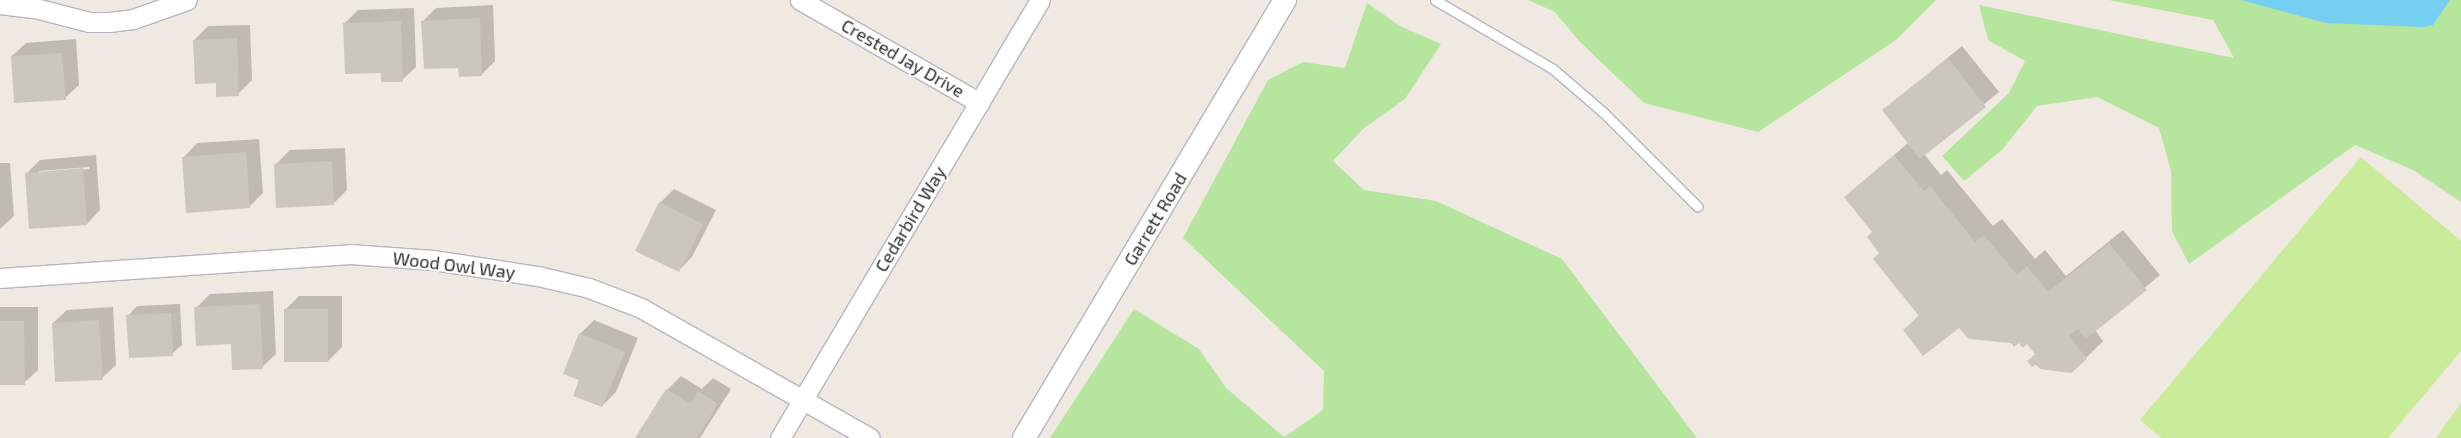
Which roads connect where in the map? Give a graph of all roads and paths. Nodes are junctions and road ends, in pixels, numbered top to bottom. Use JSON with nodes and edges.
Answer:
{"nodes":[{"id":1,"x":187,"y":0,"type":"edge"},
{"id":2,"x":800,"y":0,"type":"edge"},
{"id":3,"x":1040,"y":0,"type":"edge"},
{"id":4,"x":1285,"y":0,"type":"edge"},
{"id":5,"x":1435,"y":0,"type":"edge"},
{"id":6,"x":0,"y":4,"type":"edge"},
{"id":7,"x":980,"y":103,"type":"junction"},
{"id":8,"x":1697,"y":206,"type":"dead end"},
{"id":9,"x":0,"y":278,"type":"edge"},
{"id":10,"x":803,"y":399,"type":"junction"},
{"id":11,"x":780,"y":438,"type":"edge"},
{"id":12,"x":870,"y":438,"type":"edge"},
{"id":13,"x":1024,"y":438,"type":"edge"}],
"edges":[{"from":1,"to":6,"type":"street"},
{"from":2,"to":7,"type":"street","name":"Crested Jay Drive"},
{"from":3,"to":7,"type":"street","name":"Cedarbird Way"},
{"from":4,"to":13,"type":"street","name":"Garrett Road"},
{"from":5,"to":8,"type":"lane"},
{"from":7,"to":10,"type":"street","name":"Cedarbird Way"},
{"from":9,"to":10,"type":"street","name":"Wood Owl Way"},
{"from":10,"to":11,"type":"street","name":"Cedarbird Way"},
{"from":10,"to":12,"type":"street","name":"Wood Owl Way"}]}
